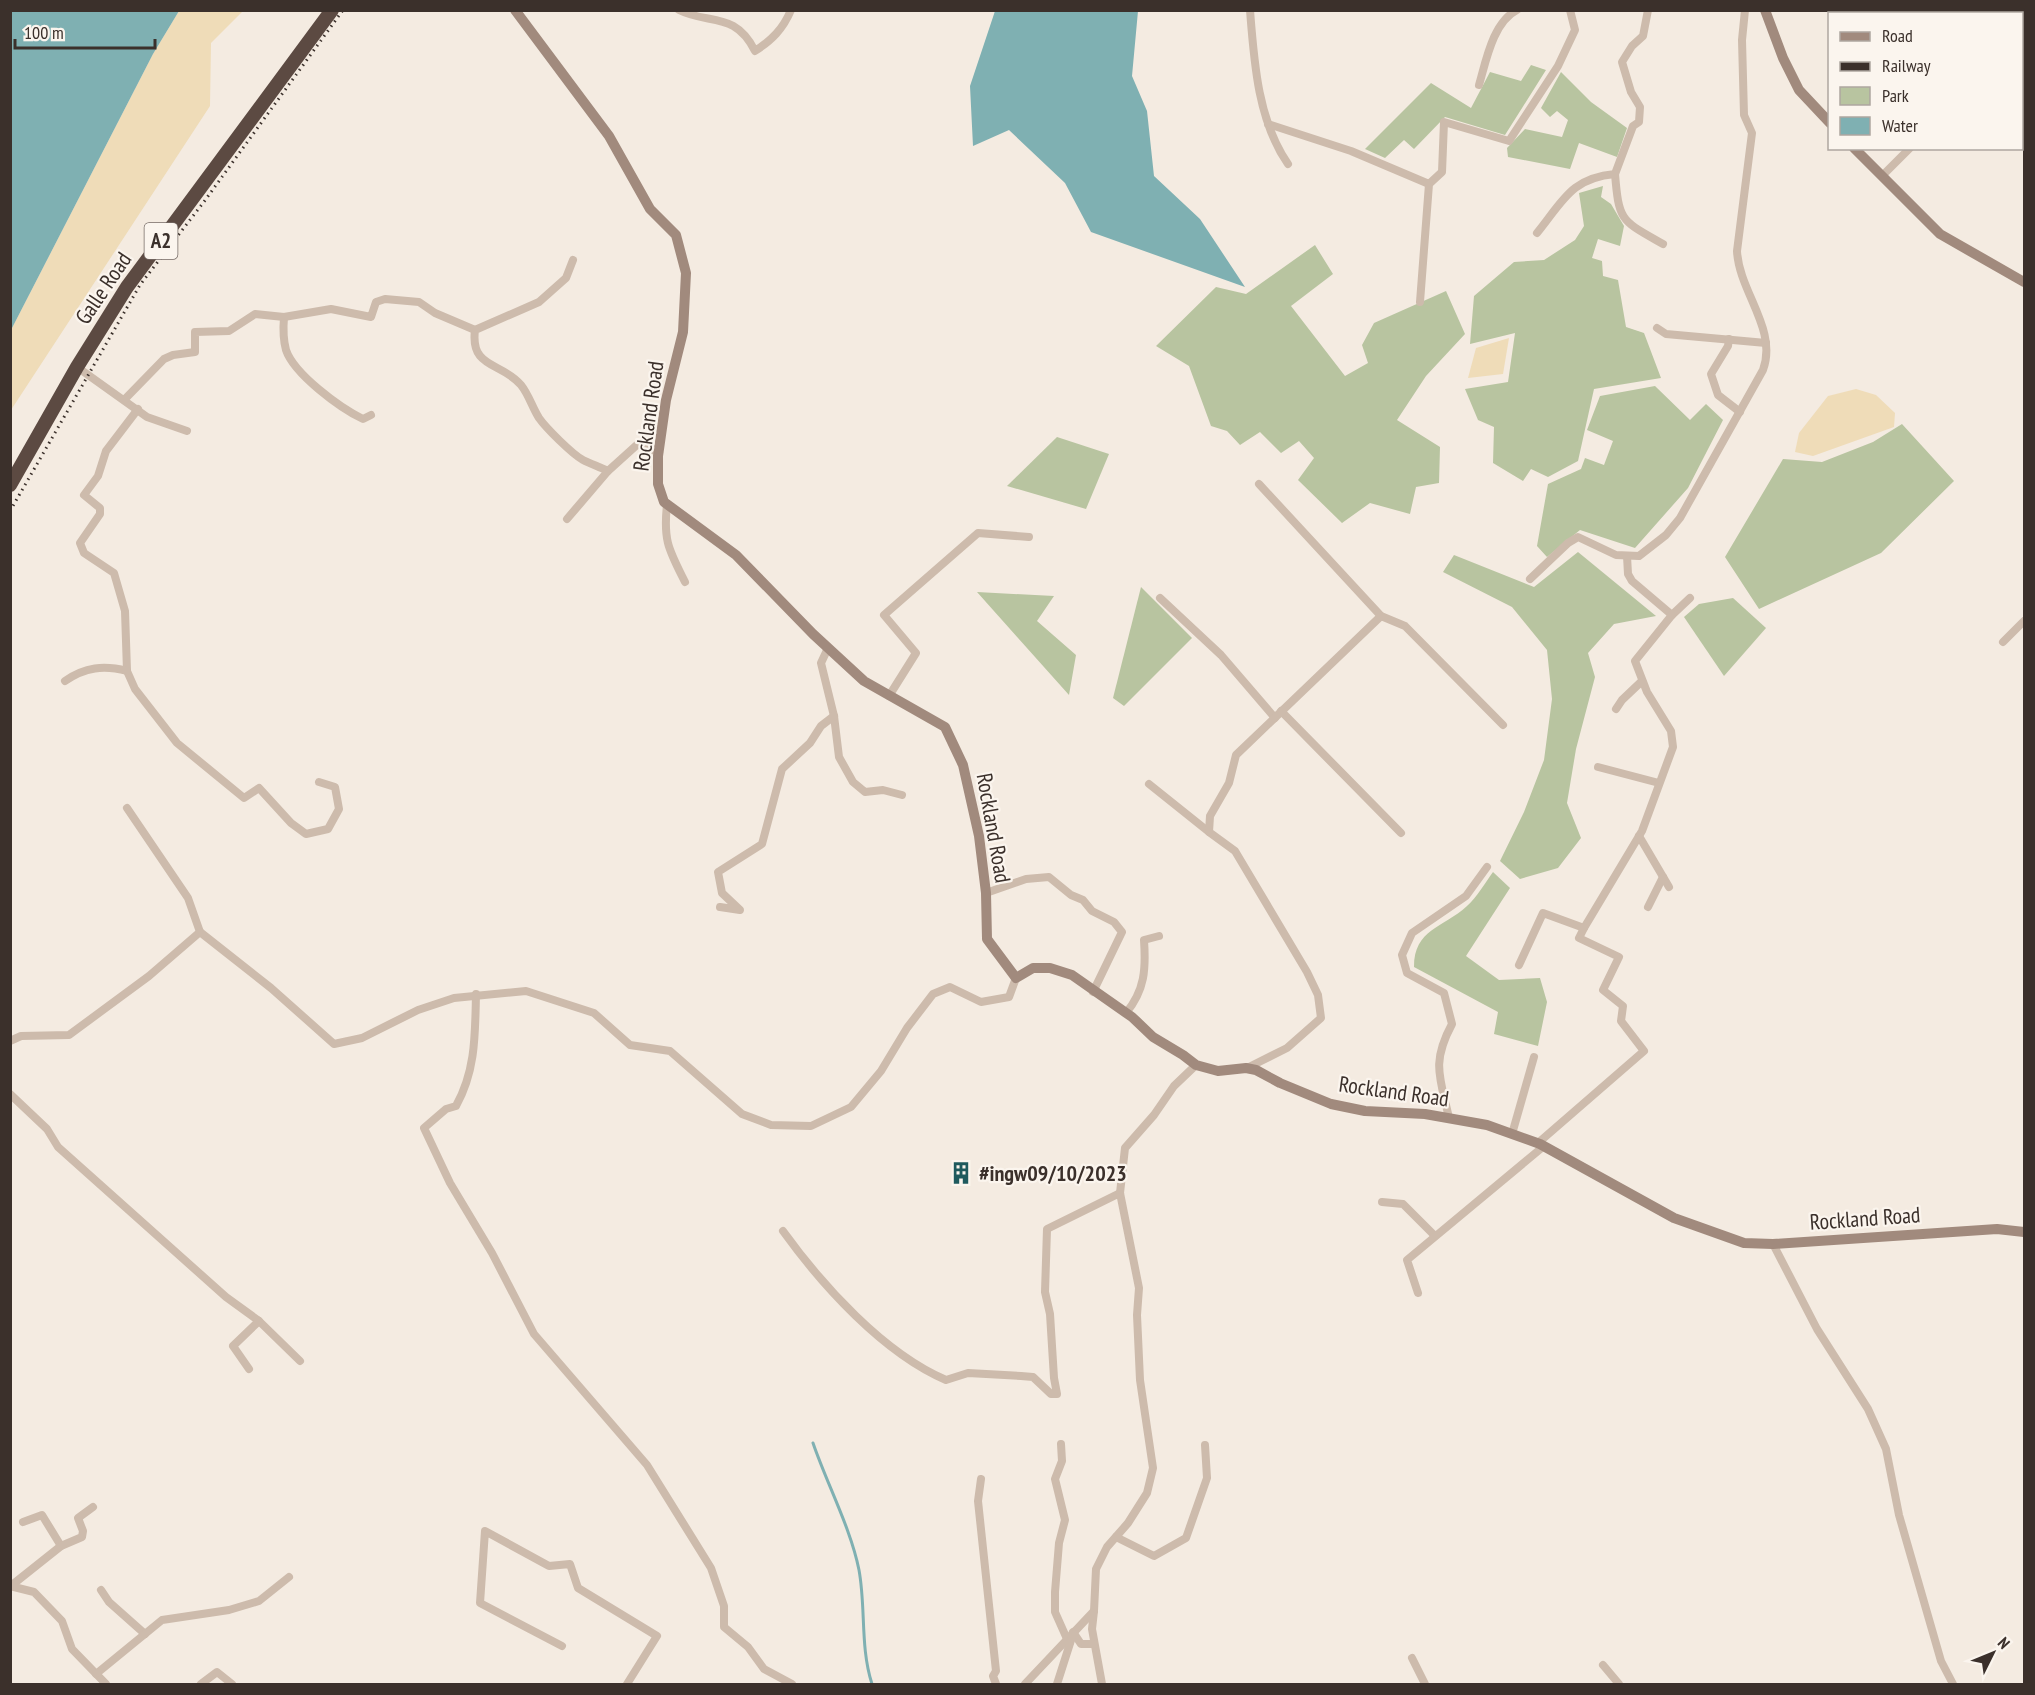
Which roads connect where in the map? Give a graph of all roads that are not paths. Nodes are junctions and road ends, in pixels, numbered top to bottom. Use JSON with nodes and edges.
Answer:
{"nodes":[{"id":1,"x":332,"y":10,"type":"edge"},
{"id":2,"x":515,"y":10,"type":"edge"},
{"id":3,"x":679,"y":10,"type":"edge"},
{"id":4,"x":791,"y":10,"type":"edge"},
{"id":5,"x":1250,"y":10,"type":"edge"},
{"id":6,"x":1517,"y":10,"type":"edge"},
{"id":7,"x":1570,"y":10,"type":"edge"},
{"id":8,"x":1648,"y":10,"type":"edge"},
{"id":9,"x":1745,"y":10,"type":"edge"},
{"id":10,"x":1765,"y":10,"type":"edge"},
{"id":11,"x":1479,"y":85,"type":"dead end"},
{"id":12,"x":1828,"y":121,"type":"edge"},
{"id":13,"x":1268,"y":124,"type":"junction"},
{"id":14,"x":1856,"y":150,"type":"edge"},
{"id":15,"x":1908,"y":150,"type":"edge"},
{"id":16,"x":1288,"y":164,"type":"dead end"},
{"id":17,"x":1615,"y":174,"type":"junction"},
{"id":18,"x":1882,"y":176,"type":"junction"},
{"id":19,"x":1429,"y":184,"type":"junction"},
{"id":20,"x":1537,"y":233,"type":"dead end"},
{"id":21,"x":1663,"y":244,"type":"dead end"},
{"id":22,"x":573,"y":260,"type":"dead end"},
{"id":23,"x":2025,"y":282,"type":"edge"},
{"id":24,"x":1419,"y":302,"type":"dead end"},
{"id":25,"x":284,"y":317,"type":"junction"},
{"id":26,"x":1657,"y":328,"type":"dead end"},
{"id":27,"x":475,"y":330,"type":"junction"},
{"id":28,"x":1729,"y":339,"type":"junction"},
{"id":29,"x":1766,"y":343,"type":"junction"},
{"id":30,"x":77,"y":367,"type":"junction"},
{"id":31,"x":125,"y":399,"type":"junction"},
{"id":32,"x":138,"y":409,"type":"junction"},
{"id":33,"x":1740,"y":412,"type":"junction"},
{"id":34,"x":371,"y":416,"type":"dead end"},
{"id":35,"x":187,"y":431,"type":"dead end"},
{"id":36,"x":659,"y":453,"type":"junction"},
{"id":37,"x":608,"y":471,"type":"junction"},
{"id":38,"x":10,"y":485,"type":"edge"},
{"id":39,"x":667,"y":506,"type":"junction"},
{"id":40,"x":567,"y":519,"type":"dead end"},
{"id":41,"x":1029,"y":537,"type":"dead end"},
{"id":42,"x":1628,"y":555,"type":"junction"},
{"id":43,"x":1530,"y":579,"type":"dead end"},
{"id":44,"x":685,"y":582,"type":"dead end"},
{"id":45,"x":1160,"y":597,"type":"dead end"},
{"id":46,"x":1690,"y":598,"type":"dead end"},
{"id":47,"x":1672,"y":615,"type":"junction"},
{"id":48,"x":1381,"y":616,"type":"junction"},
{"id":49,"x":2025,"y":621,"type":"edge"},
{"id":50,"x":2003,"y":642,"type":"dead end"},
{"id":51,"x":828,"y":648,"type":"junction"},
{"id":52,"x":127,"y":670,"type":"junction"},
{"id":53,"x":65,"y":681,"type":"dead end"},
{"id":54,"x":1642,"y":681,"type":"junction"},
{"id":55,"x":889,"y":696,"type":"junction"},
{"id":56,"x":1616,"y":709,"type":"dead end"},
{"id":57,"x":1278,"y":714,"type":"junction"},
{"id":58,"x":834,"y":716,"type":"junction"},
{"id":59,"x":1503,"y":724,"type":"dead end"},
{"id":60,"x":1598,"y":767,"type":"dead end"},
{"id":61,"x":319,"y":782,"type":"dead end"},
{"id":62,"x":1659,"y":783,"type":"junction"},
{"id":63,"x":1149,"y":784,"type":"dead end"},
{"id":64,"x":902,"y":795,"type":"dead end"},
{"id":65,"x":127,"y":808,"type":"dead end"},
{"id":66,"x":1209,"y":832,"type":"junction"},
{"id":67,"x":1401,"y":833,"type":"dead end"},
{"id":68,"x":1639,"y":836,"type":"junction"},
{"id":69,"x":1487,"y":867,"type":"dead end"},
{"id":70,"x":1663,"y":877,"type":"junction"},
{"id":71,"x":1669,"y":887,"type":"dead end"},
{"id":72,"x":986,"y":893,"type":"junction"},
{"id":73,"x":720,"y":907,"type":"dead end"},
{"id":74,"x":1648,"y":907,"type":"dead end"},
{"id":75,"x":1584,"y":928,"type":"junction"},
{"id":76,"x":200,"y":932,"type":"junction"},
{"id":77,"x":1159,"y":936,"type":"dead end"},
{"id":78,"x":1519,"y":965,"type":"dead end"},
{"id":79,"x":1016,"y":978,"type":"junction"},
{"id":80,"x":1094,"y":992,"type":"junction"},
{"id":81,"x":476,"y":994,"type":"junction"},
{"id":82,"x":1126,"y":1013,"type":"junction"},
{"id":83,"x":10,"y":1041,"type":"edge"},
{"id":84,"x":1534,"y":1057,"type":"dead end"},
{"id":85,"x":1196,"y":1065,"type":"junction"},
{"id":86,"x":1246,"y":1068,"type":"junction"},
{"id":87,"x":10,"y":1094,"type":"edge"},
{"id":88,"x":1449,"y":1118,"type":"junction"},
{"id":89,"x":1512,"y":1134,"type":"junction"},
{"id":90,"x":1541,"y":1145,"type":"junction"},
{"id":91,"x":1120,"y":1193,"type":"junction"},
{"id":92,"x":1382,"y":1202,"type":"dead end"},
{"id":93,"x":783,"y":1231,"type":"dead end"},
{"id":94,"x":2025,"y":1232,"type":"edge"},
{"id":95,"x":1436,"y":1236,"type":"junction"},
{"id":96,"x":1773,"y":1244,"type":"junction"},
{"id":97,"x":1418,"y":1293,"type":"dead end"},
{"id":98,"x":259,"y":1321,"type":"junction"},
{"id":99,"x":300,"y":1361,"type":"dead end"},
{"id":100,"x":249,"y":1369,"type":"dead end"},
{"id":101,"x":1061,"y":1444,"type":"dead end"},
{"id":102,"x":1205,"y":1445,"type":"dead end"},
{"id":103,"x":981,"y":1479,"type":"dead end"},
{"id":104,"x":93,"y":1507,"type":"dead end"},
{"id":105,"x":23,"y":1522,"type":"dead end"},
{"id":106,"x":1116,"y":1537,"type":"junction"},
{"id":107,"x":61,"y":1546,"type":"junction"},
{"id":108,"x":289,"y":1577,"type":"dead end"},
{"id":109,"x":11,"y":1586,"type":"edge"},
{"id":110,"x":101,"y":1590,"type":"dead end"},
{"id":111,"x":1094,"y":1611,"type":"junction"},
{"id":112,"x":1073,"y":1632,"type":"junction"},
{"id":113,"x":145,"y":1634,"type":"junction"},
{"id":114,"x":1067,"y":1639,"type":"junction"},
{"id":115,"x":1094,"y":1644,"type":"junction"},
{"id":116,"x":562,"y":1646,"type":"dead end"},
{"id":117,"x":1412,"y":1658,"type":"dead end"},
{"id":118,"x":1603,"y":1665,"type":"dead end"},
{"id":119,"x":96,"y":1674,"type":"junction"},
{"id":120,"x":106,"y":1684,"type":"edge"},
{"id":121,"x":201,"y":1684,"type":"edge"},
{"id":122,"x":232,"y":1684,"type":"edge"},
{"id":123,"x":628,"y":1684,"type":"edge"},
{"id":124,"x":792,"y":1684,"type":"edge"},
{"id":125,"x":996,"y":1684,"type":"edge"},
{"id":126,"x":1025,"y":1684,"type":"edge"},
{"id":127,"x":1057,"y":1684,"type":"edge"},
{"id":128,"x":1102,"y":1684,"type":"edge"},
{"id":129,"x":1425,"y":1684,"type":"edge"},
{"id":130,"x":1619,"y":1684,"type":"edge"},
{"id":131,"x":1953,"y":1684,"type":"edge"}],
"edges":[{"from":1,"to":30,"type":"highway","name":"Galle Road","number":"A2"},
{"from":2,"to":36,"type":"street","name":"Rockland Road"},
{"from":3,"to":4,"type":"street"},
{"from":5,"to":13,"type":"street"},
{"from":6,"to":11,"type":"street"},
{"from":7,"to":19,"type":"street"},
{"from":8,"to":17,"type":"street"},
{"from":9,"to":29,"type":"street"},
{"from":10,"to":12,"type":"street"},
{"from":13,"to":16,"type":"street"},
{"from":13,"to":19,"type":"street"},
{"from":14,"to":18,"type":"street"},
{"from":15,"to":18,"type":"street"},
{"from":17,"to":20,"type":"street"},
{"from":17,"to":21,"type":"street"},
{"from":18,"to":23,"type":"street"},
{"from":19,"to":24,"type":"street"},
{"from":22,"to":27,"type":"street"},
{"from":25,"to":27,"type":"street"},
{"from":25,"to":31,"type":"street"},
{"from":25,"to":34,"type":"street"},
{"from":26,"to":28,"type":"street"},
{"from":27,"to":37,"type":"street"},
{"from":28,"to":29,"type":"street"},
{"from":28,"to":33,"type":"street"},
{"from":29,"to":33,"type":"street"},
{"from":30,"to":31,"type":"street"},
{"from":30,"to":38,"type":"highway","name":"Galle Road","number":"A2"},
{"from":31,"to":32,"type":"street"},
{"from":32,"to":35,"type":"street"},
{"from":32,"to":52,"type":"street"},
{"from":33,"to":42,"type":"street"},
{"from":36,"to":37,"type":"street"},
{"from":36,"to":39,"type":"street","name":"Rockland Road"},
{"from":37,"to":40,"type":"street"},
{"from":39,"to":44,"type":"street"},
{"from":39,"to":51,"type":"street","name":"Rockland Road"},
{"from":41,"to":55,"type":"street"},
{"from":42,"to":43,"type":"street"},
{"from":42,"to":47,"type":"street"},
{"from":45,"to":57,"type":"street"},
{"from":46,"to":47,"type":"street"},
{"from":47,"to":54,"type":"street"},
{"from":48,"to":48,"type":"street"},
{"from":48,"to":57,"type":"street"},
{"from":48,"to":59,"type":"street"},
{"from":49,"to":50,"type":"street"},
{"from":51,"to":55,"type":"street","name":"Rockland Road"},
{"from":51,"to":58,"type":"street"},
{"from":52,"to":53,"type":"street"},
{"from":52,"to":61,"type":"street"},
{"from":54,"to":56,"type":"street"},
{"from":54,"to":62,"type":"street"},
{"from":55,"to":72,"type":"street","name":"Rockland Road"},
{"from":57,"to":66,"type":"street"},
{"from":57,"to":67,"type":"street"},
{"from":58,"to":64,"type":"street"},
{"from":58,"to":73,"type":"street"},
{"from":60,"to":62,"type":"street"},
{"from":62,"to":68,"type":"street"},
{"from":63,"to":66,"type":"street"},
{"from":65,"to":76,"type":"street"},
{"from":66,"to":86,"type":"street"},
{"from":68,"to":70,"type":"street"},
{"from":68,"to":75,"type":"street"},
{"from":69,"to":88,"type":"street"},
{"from":70,"to":71,"type":"street"},
{"from":70,"to":74,"type":"street"},
{"from":72,"to":79,"type":"street","name":"Rockland Road"},
{"from":72,"to":80,"type":"street"},
{"from":75,"to":78,"type":"street"},
{"from":75,"to":90,"type":"street"},
{"from":76,"to":81,"type":"street"},
{"from":76,"to":83,"type":"street"},
{"from":77,"to":82,"type":"street"},
{"from":79,"to":80,"type":"street","name":"Rockland Road"},
{"from":79,"to":81,"type":"street"},
{"from":80,"to":82,"type":"street","name":"Rockland Road"},
{"from":81,"to":124,"type":"street"},
{"from":82,"to":85,"type":"street","name":"Rockland Road"},
{"from":84,"to":89,"type":"street"},
{"from":85,"to":86,"type":"street","name":"Rockland Road"},
{"from":85,"to":91,"type":"street"},
{"from":86,"to":88,"type":"street","name":"Rockland Road"},
{"from":87,"to":98,"type":"street"},
{"from":88,"to":89,"type":"street","name":"Rockland Road"},
{"from":89,"to":90,"type":"street","name":"Rockland Road"},
{"from":90,"to":95,"type":"street"},
{"from":90,"to":96,"type":"street","name":"Rockland Road"},
{"from":91,"to":93,"type":"street"},
{"from":91,"to":106,"type":"street"},
{"from":92,"to":95,"type":"street"},
{"from":94,"to":96,"type":"street","name":"Rockland Road"},
{"from":95,"to":97,"type":"street"},
{"from":96,"to":131,"type":"street"},
{"from":98,"to":99,"type":"street"},
{"from":98,"to":100,"type":"street"},
{"from":101,"to":114,"type":"street"},
{"from":102,"to":106,"type":"street"},
{"from":103,"to":125,"type":"street"},
{"from":104,"to":107,"type":"street"},
{"from":105,"to":107,"type":"street"},
{"from":106,"to":111,"type":"street"},
{"from":107,"to":109,"type":"street"},
{"from":108,"to":113,"type":"street"},
{"from":109,"to":119,"type":"street"},
{"from":110,"to":113,"type":"street"},
{"from":111,"to":112,"type":"street"},
{"from":111,"to":115,"type":"street"},
{"from":112,"to":114,"type":"street"},
{"from":112,"to":115,"type":"street"},
{"from":112,"to":127,"type":"street"},
{"from":113,"to":119,"type":"street"},
{"from":114,"to":126,"type":"street"},
{"from":115,"to":128,"type":"street"},
{"from":116,"to":123,"type":"street"},
{"from":117,"to":129,"type":"street"},
{"from":118,"to":130,"type":"street"},
{"from":119,"to":120,"type":"street"},
{"from":121,"to":122,"type":"street"}]}
